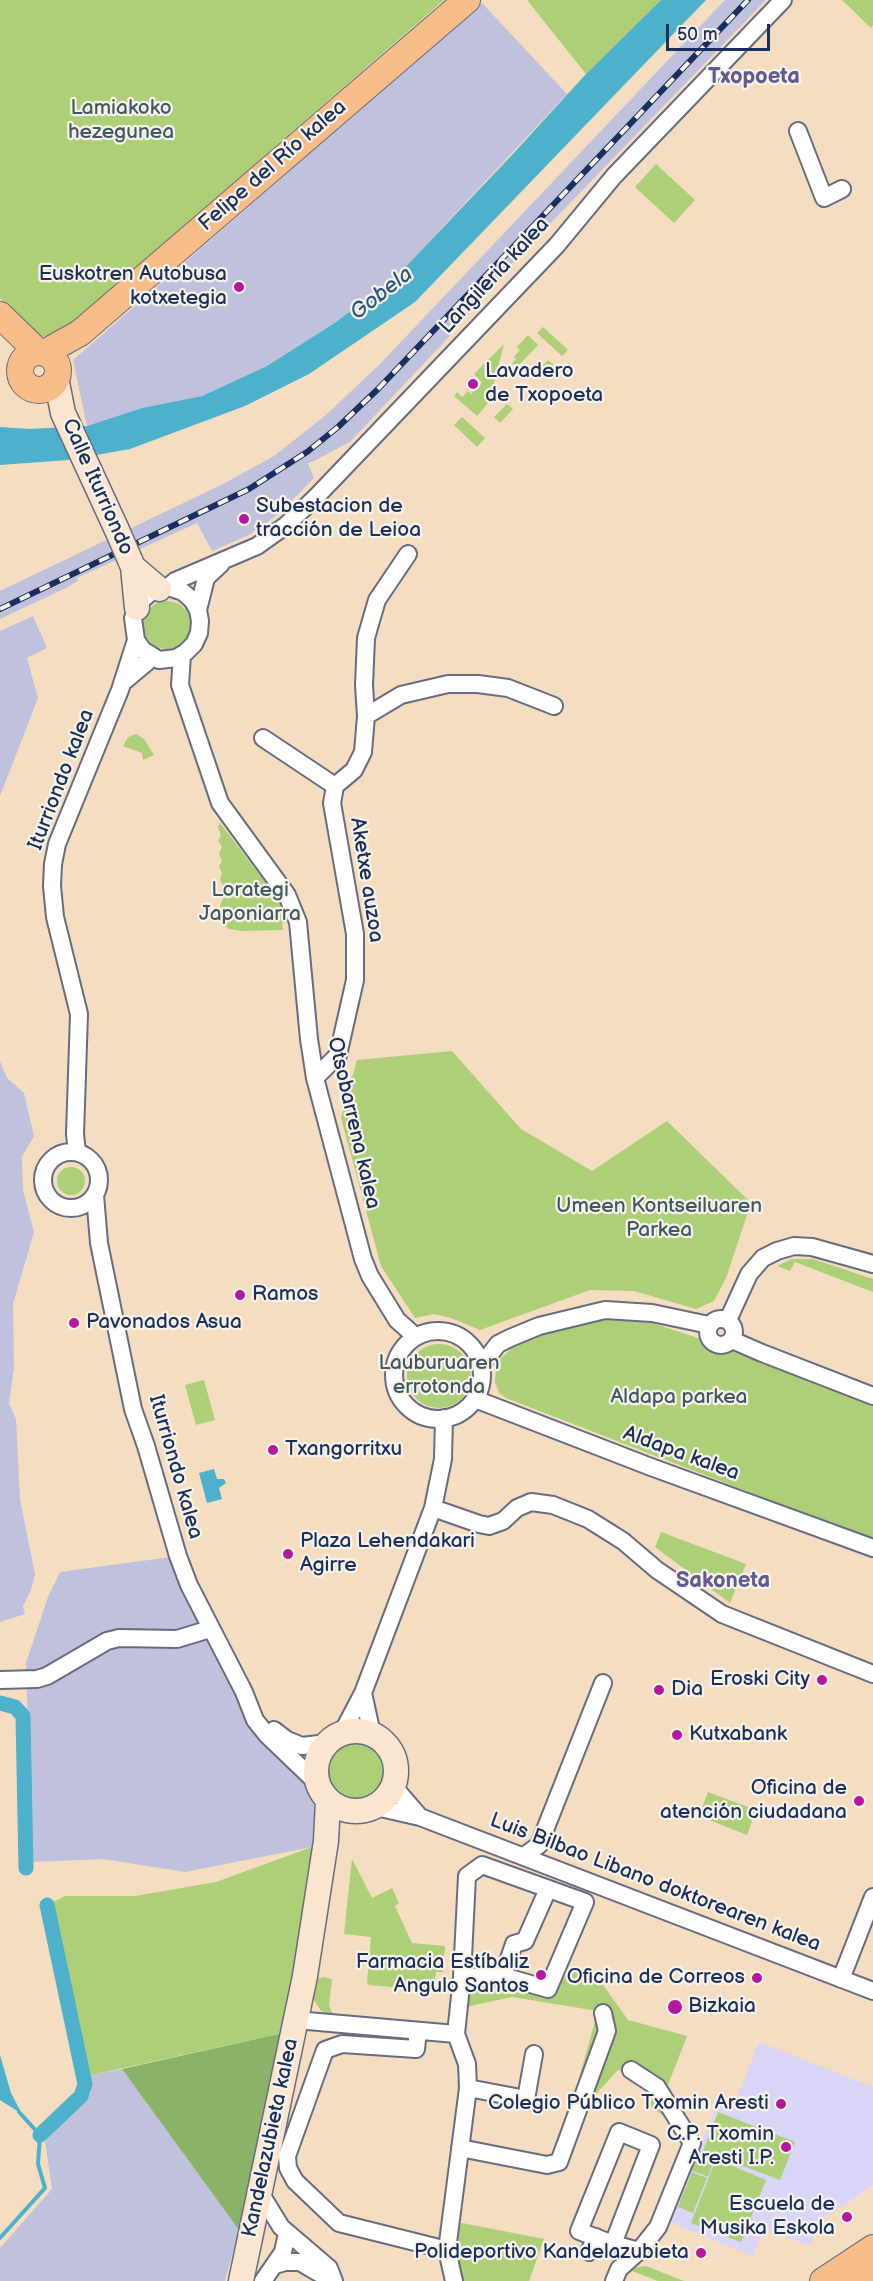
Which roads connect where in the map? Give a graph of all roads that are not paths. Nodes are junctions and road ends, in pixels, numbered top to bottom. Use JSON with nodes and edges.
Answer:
{"nodes":[{"id":1,"x":467,"y":0,"type":"edge"},
{"id":2,"x":783,"y":0,"type":"edge"},
{"id":3,"x":798,"y":130,"type":"dead end"},
{"id":4,"x":842,"y":189,"type":"dead end"},
{"id":5,"x":6,"y":322,"type":"edge"},
{"id":6,"x":43,"y":367,"type":"junction"},
{"id":7,"x":408,"y":554,"type":"dead end"},
{"id":8,"x":223,"y":562,"type":"junction"},
{"id":9,"x":131,"y":564,"type":"junction"},
{"id":10,"x":163,"y":588,"type":"junction"},
{"id":11,"x":137,"y":608,"type":"junction"},
{"id":12,"x":198,"y":610,"type":"junction"},
{"id":13,"x":136,"y":640,"type":"junction"},
{"id":14,"x":182,"y":655,"type":"junction"},
{"id":15,"x":153,"y":657,"type":"junction"},
{"id":16,"x":122,"y":683,"type":"junction"},
{"id":17,"x":554,"y":706,"type":"dead end"},
{"id":18,"x":366,"y":716,"type":"junction"},
{"id":19,"x":263,"y":738,"type":"dead end"},
{"id":20,"x":335,"y":786,"type":"junction"},
{"id":21,"x":315,"y":1078,"type":"junction"},
{"id":22,"x":77,"y":1152,"type":"junction"},
{"id":23,"x":95,"y":1195,"type":"junction"},
{"id":24,"x":67,"y":1209,"type":"junction"},
{"id":25,"x":99,"y":1243,"type":"junction"},
{"id":26,"x":873,"y":1264,"type":"edge"},
{"id":27,"x":728,"y":1320,"type":"junction"},
{"id":28,"x":709,"y":1325,"type":"junction"},
{"id":29,"x":732,"y":1340,"type":"junction"},
{"id":30,"x":410,"y":1342,"type":"junction"},
{"id":31,"x":470,"y":1344,"type":"junction"},
{"id":32,"x":498,"y":1344,"type":"junction"},
{"id":33,"x":481,"y":1366,"type":"junction"},
{"id":34,"x":873,"y":1396,"type":"edge"},
{"id":35,"x":475,"y":1399,"type":"junction"},
{"id":36,"x":444,"y":1418,"type":"junction"},
{"id":37,"x":433,"y":1508,"type":"junction"},
{"id":38,"x":873,"y":1548,"type":"edge"},
{"id":39,"x":210,"y":1629,"type":"junction"},
{"id":40,"x":869,"y":1668,"type":"edge"},
{"id":41,"x":0,"y":1680,"type":"edge"},
{"id":42,"x":603,"y":1683,"type":"dead end"},
{"id":43,"x":244,"y":1692,"type":"junction"},
{"id":44,"x":363,"y":1692,"type":"junction"},
{"id":45,"x":372,"y":1734,"type":"junction"},
{"id":46,"x":335,"y":1738,"type":"junction"},
{"id":47,"x":394,"y":1787,"type":"junction"},
{"id":48,"x":331,"y":1799,"type":"junction"},
{"id":49,"x":376,"y":1807,"type":"junction"},
{"id":50,"x":420,"y":1817,"type":"junction"},
{"id":51,"x":524,"y":1856,"type":"junction"},
{"id":52,"x":548,"y":1889,"type":"junction"},
{"id":53,"x":873,"y":1897,"type":"edge"},
{"id":54,"x":503,"y":1976,"type":"junction"},
{"id":55,"x":462,"y":1977,"type":"junction"},
{"id":56,"x":841,"y":1979,"type":"junction"},
{"id":57,"x":873,"y":1991,"type":"edge"},
{"id":58,"x":603,"y":2013,"type":"dead end"},
{"id":59,"x":296,"y":2020,"type":"junction"},
{"id":60,"x":418,"y":2031,"type":"junction"},
{"id":61,"x":456,"y":2034,"type":"junction"},
{"id":62,"x":534,"y":2054,"type":"dead end"},
{"id":63,"x":631,"y":2070,"type":"dead end"},
{"id":64,"x":468,"y":2088,"type":"junction"},
{"id":65,"x":460,"y":2148,"type":"junction"},
{"id":66,"x":260,"y":2191,"type":"junction"},
{"id":67,"x":252,"y":2221,"type":"junction"},
{"id":68,"x":284,"y":2230,"type":"junction"},
{"id":69,"x":613,"y":2244,"type":"junction"},
{"id":70,"x":873,"y":2248,"type":"edge"},
{"id":71,"x":447,"y":2250,"type":"junction"},
{"id":72,"x":639,"y":2251,"type":"junction"},
{"id":73,"x":275,"y":2265,"type":"junction"},
{"id":74,"x":873,"y":2270,"type":"edge"},
{"id":75,"x":237,"y":2281,"type":"edge"},
{"id":76,"x":262,"y":2281,"type":"edge"},
{"id":77,"x":332,"y":2281,"type":"edge"},
{"id":78,"x":454,"y":2281,"type":"edge"},
{"id":79,"x":614,"y":2281,"type":"edge"},
{"id":80,"x":823,"y":2281,"type":"edge"},
{"id":81,"x":857,"y":2281,"type":"edge"}],
"edges":[{"from":1,"to":6,"type":"main road","name":"Felipe del Río kalea"},
{"from":2,"to":8,"type":"street","name":"Langileria kalea"},
{"from":3,"to":4,"type":"street"},
{"from":5,"to":6,"type":"main road"},
{"from":6,"to":9,"type":"street","name":"Calle Iturriondo","bridge":true},
{"from":7,"to":18,"type":"street"},
{"from":8,"to":10,"type":"street","name":"Langileria kalea"},
{"from":8,"to":12,"type":"street","name":"Langileria kalea"},
{"from":9,"to":10,"type":"street","name":"Calle Iturriondo"},
{"from":9,"to":11,"type":"street","name":"Calle Iturriondo"},
{"from":10,"to":11,"type":"street"},
{"from":10,"to":12,"type":"street"},
{"from":11,"to":13,"type":"street"},
{"from":12,"to":14,"type":"street"},
{"from":13,"to":15,"type":"street"},
{"from":13,"to":16,"type":"street","name":"Iturriondo kalea"},
{"from":14,"to":15,"type":"street"},
{"from":14,"to":21,"type":"street","name":"Otsobarrena kalea"},
{"from":15,"to":16,"type":"street"},
{"from":16,"to":22,"type":"street","name":"Iturriondo kalea"},
{"from":17,"to":18,"type":"street"},
{"from":18,"to":20,"type":"street"},
{"from":19,"to":20,"type":"street"},
{"from":20,"to":21,"type":"street","name":"Aketxe auzoa"},
{"from":21,"to":30,"type":"street","name":"Otsobarrena kalea"},
{"from":22,"to":23,"type":"street","name":"Iturriondo kalea"},
{"from":22,"to":24,"type":"street","name":"Iturriondo kalea"},
{"from":23,"to":24,"type":"street"},
{"from":23,"to":25,"type":"street","name":"Iturriondo kalea"},
{"from":24,"to":25,"type":"street","name":"Iturriondo kalea"},
{"from":25,"to":39,"type":"street","name":"Iturriondo kalea"},
{"from":26,"to":27,"type":"street"},
{"from":27,"to":28,"type":"street"},
{"from":27,"to":29,"type":"street"},
{"from":28,"to":29,"type":"street"},
{"from":28,"to":32,"type":"street"},
{"from":29,"to":34,"type":"street"},
{"from":30,"to":31,"type":"street"},
{"from":30,"to":36,"type":"street"},
{"from":31,"to":32,"type":"street"},
{"from":31,"to":33,"type":"street"},
{"from":32,"to":33,"type":"street"},
{"from":33,"to":35,"type":"street"},
{"from":35,"to":36,"type":"street"},
{"from":35,"to":38,"type":"street","name":"Aldapa kalea"},
{"from":36,"to":37,"type":"street"},
{"from":37,"to":40,"type":"street"},
{"from":37,"to":44,"type":"street"},
{"from":39,"to":41,"type":"street"},
{"from":39,"to":43,"type":"street","name":"Iturriondo kalea"},
{"from":42,"to":51,"type":"street"},
{"from":43,"to":46,"type":"street","name":"Iturriondo kalea"},
{"from":43,"to":48,"type":"street","name":"Iturriondo kalea"},
{"from":44,"to":45,"type":"street"},
{"from":44,"to":46,"type":"street"},
{"from":45,"to":46,"type":"street"},
{"from":45,"to":47,"type":"street"},
{"from":46,"to":48,"type":"street"},
{"from":47,"to":49,"type":"street"},
{"from":47,"to":50,"type":"street","name":"Luis Bilbao Libano doktorearen kalea"},
{"from":48,"to":49,"type":"street"},
{"from":48,"to":59,"type":"street","name":"Kandelazubieta kalea"},
{"from":49,"to":50,"type":"street","name":"Luis Bilbao Libano doktorearen kalea"},
{"from":50,"to":51,"type":"street","name":"Luis Bilbao Libano doktorearen kalea"},
{"from":51,"to":56,"type":"street","name":"Luis Bilbao Libano doktorearen kalea"},
{"from":52,"to":54,"type":"street"},
{"from":52,"to":54,"type":"street"},
{"from":52,"to":55,"type":"street"},
{"from":53,"to":56,"type":"street"},
{"from":54,"to":55,"type":"street"},
{"from":55,"to":61,"type":"street"},
{"from":56,"to":57,"type":"street","name":"Luis Bilbao Libano doktorearen kalea"},
{"from":58,"to":65,"type":"street"},
{"from":59,"to":60,"type":"street","name":"Kandelazubieta kalea"},
{"from":59,"to":66,"type":"street","name":"Kandelazubieta kalea"},
{"from":60,"to":61,"type":"street","name":"Kandelazubieta kalea"},
{"from":60,"to":71,"type":"street","name":"Kandelazubieta kalea"},
{"from":61,"to":64,"type":"street"},
{"from":62,"to":64,"type":"street"},
{"from":63,"to":72,"type":"street"},
{"from":64,"to":65,"type":"street"},
{"from":65,"to":71,"type":"street"},
{"from":66,"to":67,"type":"street","name":"Kandelazubieta kalea"},
{"from":66,"to":68,"type":"street"},
{"from":67,"to":68,"type":"street"},
{"from":67,"to":75,"type":"street","name":"Kandelazubieta kalea"},
{"from":68,"to":73,"type":"street"},
{"from":68,"to":77,"type":"street"},
{"from":69,"to":69,"type":"street"},
{"from":69,"to":72,"type":"street"},
{"from":70,"to":80,"type":"main road"},
{"from":71,"to":78,"type":"street"},
{"from":72,"to":79,"type":"street"},
{"from":73,"to":76,"type":"street"},
{"from":73,"to":77,"type":"street"},
{"from":74,"to":81,"type":"highway"}]}
